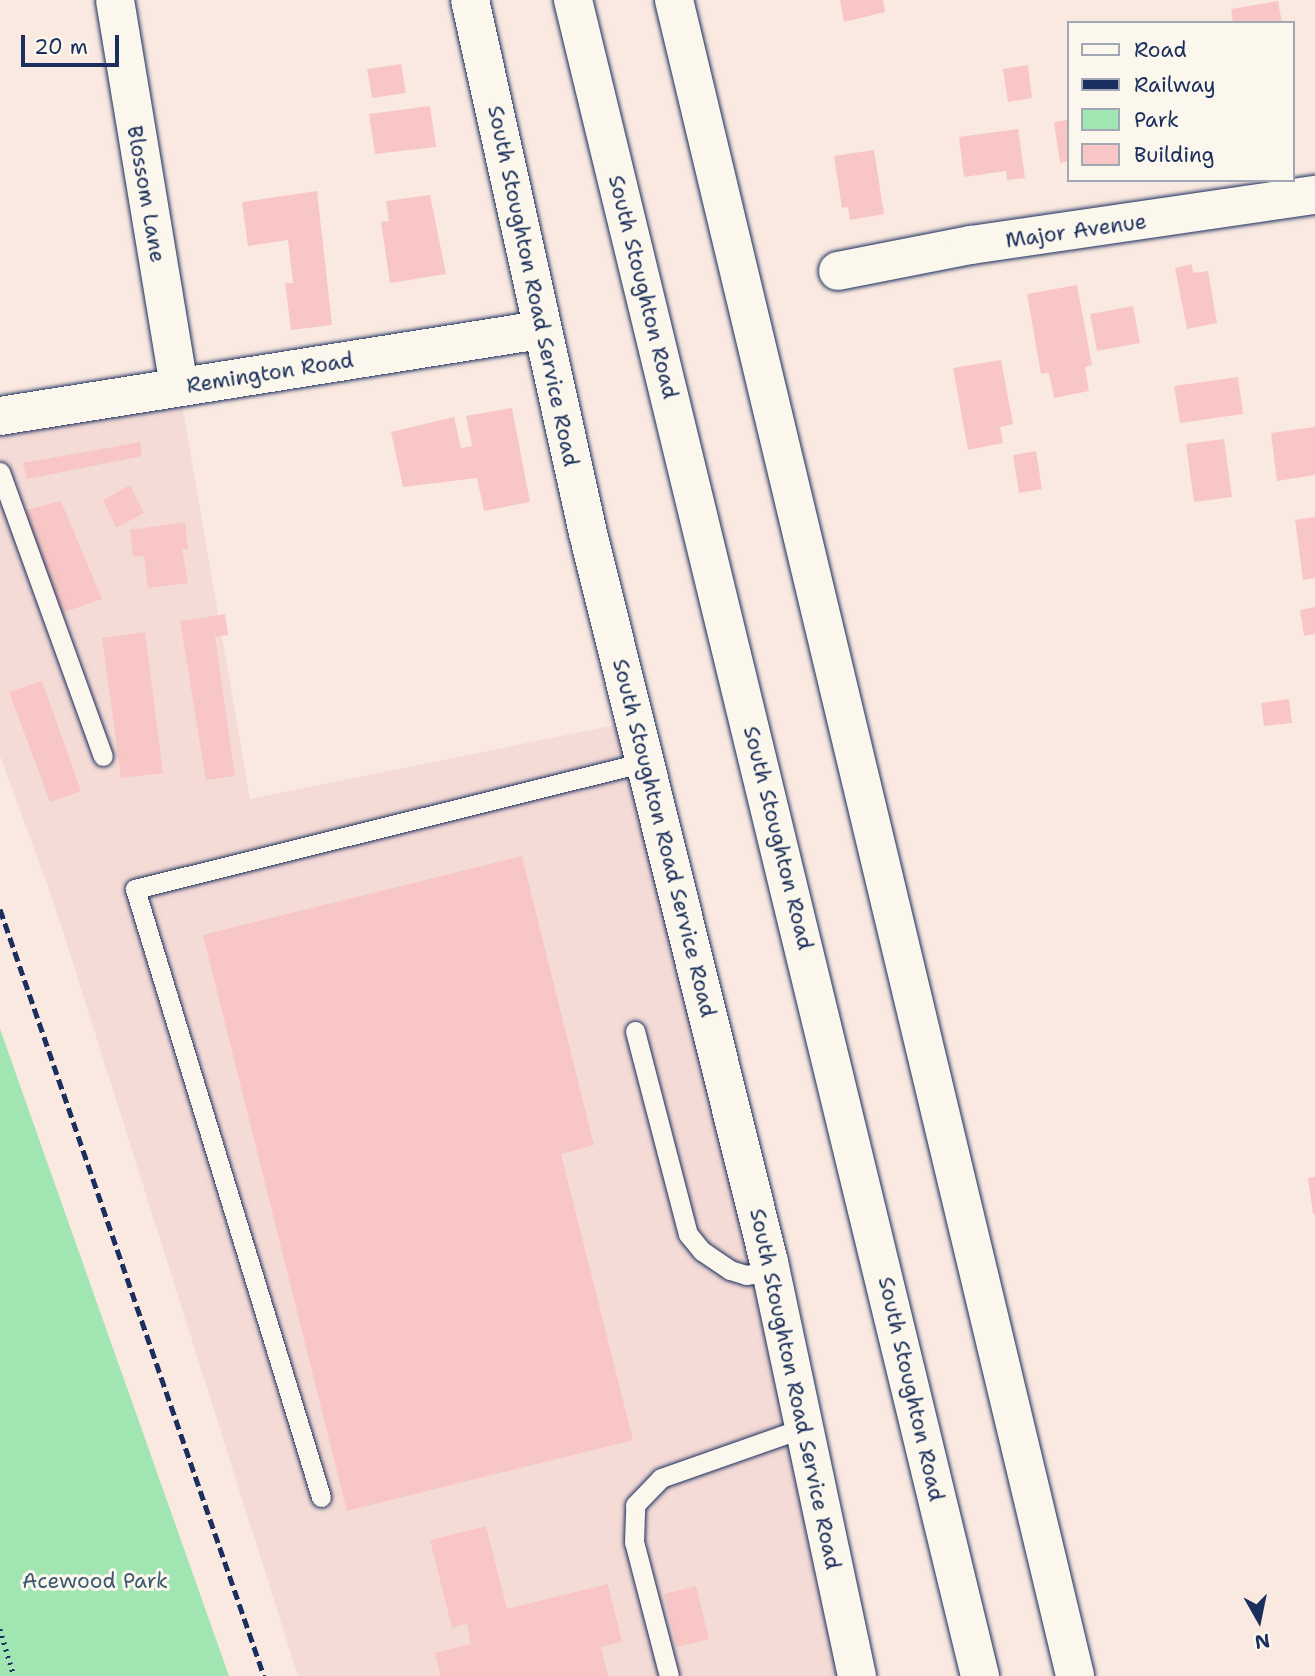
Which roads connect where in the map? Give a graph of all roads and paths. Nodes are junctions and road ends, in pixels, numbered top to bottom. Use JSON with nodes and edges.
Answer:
{"nodes":[{"id":1,"x":115,"y":0,"type":"edge"},
{"id":2,"x":470,"y":0,"type":"edge"},
{"id":3,"x":573,"y":0,"type":"edge"},
{"id":4,"x":674,"y":0,"type":"edge"},
{"id":5,"x":1315,"y":195,"type":"edge"},
{"id":6,"x":838,"y":271,"type":"dead end"},
{"id":7,"x":540,"y":330,"type":"junction"},
{"id":8,"x":179,"y":387,"type":"junction"},
{"id":9,"x":0,"y":416,"type":"edge"},
{"id":10,"x":0,"y":472,"type":"edge"},
{"id":11,"x":103,"y":757,"type":"dead end"},
{"id":12,"x":645,"y":762,"type":"junction"},
{"id":13,"x":635,"y":1031,"type":"dead end"},
{"id":14,"x":771,"y":1271,"type":"junction"},
{"id":15,"x":803,"y":1428,"type":"junction"},
{"id":16,"x":321,"y":1497,"type":"dead end"},
{"id":17,"x":0,"y":1629,"type":"edge"},
{"id":18,"x":14,"y":1676,"type":"edge"},
{"id":19,"x":669,"y":1676,"type":"edge"},
{"id":20,"x":857,"y":1676,"type":"edge"},
{"id":21,"x":980,"y":1676,"type":"edge"},
{"id":22,"x":1075,"y":1676,"type":"edge"}],
"edges":[{"from":1,"to":8,"type":"main road","name":"Blossom Lane"},
{"from":2,"to":7,"type":"main road","name":"South Stoughton Road Service Road"},
{"from":3,"to":21,"type":"main road","name":"South Stoughton Road"},
{"from":4,"to":22,"type":"main road"},
{"from":5,"to":6,"type":"main road","name":"Major Avenue"},
{"from":7,"to":8,"type":"main road","name":"Remington Road"},
{"from":7,"to":12,"type":"main road","name":"South Stoughton Road Service Road"},
{"from":8,"to":9,"type":"main road","name":"Remington Road"},
{"from":10,"to":11,"type":"lane"},
{"from":12,"to":14,"type":"main road","name":"South Stoughton Road Service Road"},
{"from":12,"to":16,"type":"lane"},
{"from":13,"to":14,"type":"lane"},
{"from":14,"to":15,"type":"main road","name":"South Stoughton Road Service Road"},
{"from":15,"to":19,"type":"lane"},
{"from":15,"to":20,"type":"main road","name":"South Stoughton Road Service Road"},
{"from":17,"to":18,"type":"path"}]}
